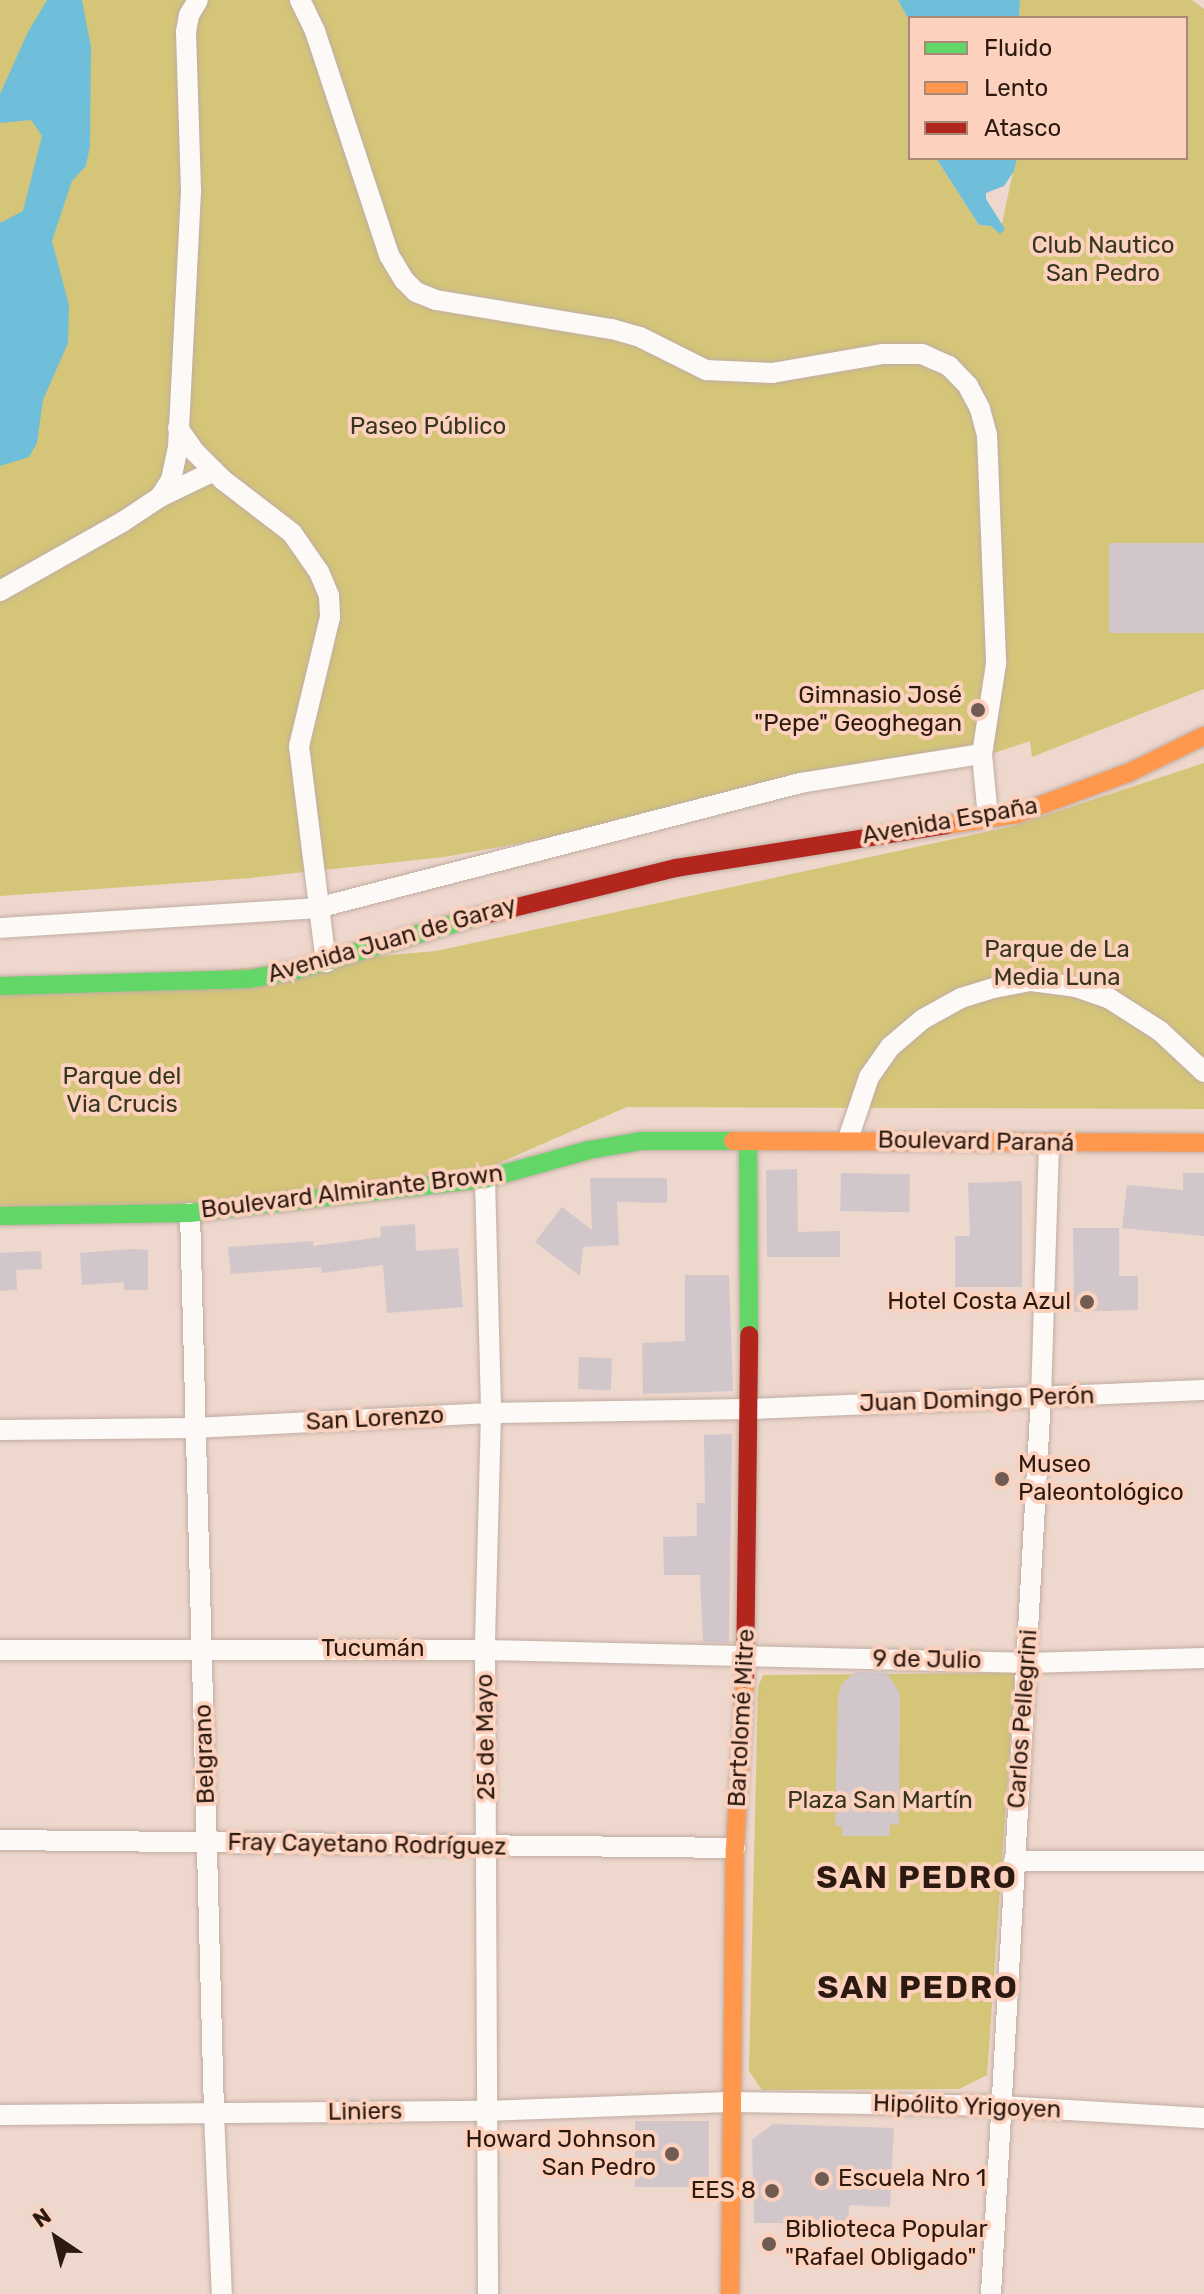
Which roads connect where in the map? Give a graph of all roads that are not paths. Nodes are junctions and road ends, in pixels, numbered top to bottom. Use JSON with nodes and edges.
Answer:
{"nodes":[{"id":1,"x":198,"y":0,"type":"edge"},
{"id":2,"x":300,"y":0,"type":"edge"},
{"id":3,"x":178,"y":428,"type":"junction"},
{"id":4,"x":214,"y":471,"type":"junction"},
{"id":5,"x":160,"y":497,"type":"junction"},
{"id":6,"x":0,"y":591,"type":"edge"},
{"id":7,"x":1204,"y":736,"type":"edge"},
{"id":8,"x":982,"y":754,"type":"junction"},
{"id":9,"x":988,"y":818,"type":"junction"},
{"id":10,"x":731,"y":857,"type":"joint"},
{"id":11,"x":317,"y":908,"type":"junction"},
{"id":12,"x":0,"y":928,"type":"edge"},
{"id":13,"x":326,"y":962,"type":"junction"},
{"id":14,"x":0,"y":986,"type":"edge"},
{"id":15,"x":1204,"y":1072,"type":"edge"},
{"id":16,"x":848,"y":1139,"type":"junction"},
{"id":17,"x":748,"y":1142,"type":"junction"},
{"id":18,"x":1204,"y":1143,"type":"edge"},
{"id":19,"x":1049,"y":1145,"type":"junction"},
{"id":20,"x":485,"y":1179,"type":"junction"},
{"id":21,"x":190,"y":1213,"type":"junction"},
{"id":22,"x":0,"y":1216,"type":"edge"},
{"id":23,"x":1204,"y":1390,"type":"edge"},
{"id":24,"x":1041,"y":1398,"type":"junction"},
{"id":25,"x":750,"y":1409,"type":"junction"},
{"id":26,"x":491,"y":1413,"type":"junction"},
{"id":27,"x":194,"y":1428,"type":"junction"},
{"id":28,"x":0,"y":1430,"type":"edge"},
{"id":29,"x":203,"y":1648,"type":"junction"},
{"id":30,"x":0,"y":1650,"type":"edge"},
{"id":31,"x":485,"y":1650,"type":"junction"},
{"id":32,"x":746,"y":1656,"type":"junction"},
{"id":33,"x":1204,"y":1658,"type":"edge"},
{"id":34,"x":1027,"y":1663,"type":"junction"},
{"id":35,"x":0,"y":1840,"type":"edge"},
{"id":36,"x":208,"y":1843,"type":"junction"},
{"id":37,"x":488,"y":1846,"type":"junction"},
{"id":38,"x":735,"y":1848,"type":"junction"},
{"id":39,"x":1014,"y":1861,"type":"junction"},
{"id":40,"x":1204,"y":1861,"type":"edge"},
{"id":41,"x":730,"y":2102,"type":"junction"},
{"id":42,"x":1000,"y":2106,"type":"junction"},
{"id":43,"x":486,"y":2111,"type":"junction"},
{"id":44,"x":214,"y":2114,"type":"junction"},
{"id":45,"x":0,"y":2115,"type":"edge"},
{"id":46,"x":1204,"y":2118,"type":"edge"},
{"id":47,"x":222,"y":2294,"type":"edge"},
{"id":48,"x":488,"y":2294,"type":"edge"},
{"id":49,"x":730,"y":2294,"type":"edge"},
{"id":50,"x":991,"y":2294,"type":"edge"}],
"edges":[{"from":1,"to":3,"type":"street"},
{"from":2,"to":8,"type":"street"},
{"from":3,"to":4,"type":"street"},
{"from":3,"to":5,"type":"street"},
{"from":4,"to":5,"type":"street"},
{"from":4,"to":11,"type":"street"},
{"from":5,"to":6,"type":"street"},
{"from":7,"to":9,"type":"main road","name":"Avenida España"},
{"from":8,"to":9,"type":"street"},
{"from":8,"to":11,"type":"street"},
{"from":9,"to":10,"type":"main road","name":"Avenida España"},
{"from":10,"to":13,"type":"main road","name":"Avenida Juan de Garay"},
{"from":11,"to":12,"type":"street"},
{"from":11,"to":13,"type":"street"},
{"from":13,"to":14,"type":"main road","name":"Avenida Juan de Garay"},
{"from":15,"to":16,"type":"street"},
{"from":16,"to":17,"type":"main road","name":"Boulevard Paraná"},
{"from":16,"to":19,"type":"main road","name":"Boulevard Paraná"},
{"from":17,"to":20,"type":"main road","name":"Boulevard Almirante Brown"},
{"from":17,"to":25,"type":"main road","name":"Bartolomé Mitre"},
{"from":18,"to":19,"type":"main road","name":"Boulevard Paraná"},
{"from":19,"to":24,"type":"street","name":"Carlos Pellegrini"},
{"from":20,"to":21,"type":"main road","name":"Boulevard Almirante Brown"},
{"from":20,"to":26,"type":"street","name":"25 de Mayo"},
{"from":21,"to":22,"type":"main road","name":"Boulevard Almirante Brown"},
{"from":21,"to":27,"type":"street","name":"Belgrano"},
{"from":23,"to":24,"type":"street","name":"Juan Domingo Perón"},
{"from":24,"to":25,"type":"street","name":"Juan Domingo Perón"},
{"from":24,"to":34,"type":"street","name":"Carlos Pellegrini"},
{"from":25,"to":26,"type":"street","name":"San Lorenzo"},
{"from":25,"to":32,"type":"main road","name":"Bartolomé Mitre"},
{"from":26,"to":27,"type":"street","name":"San Lorenzo"},
{"from":26,"to":31,"type":"street","name":"25 de Mayo"},
{"from":27,"to":28,"type":"street","name":"San Lorenzo"},
{"from":27,"to":29,"type":"street","name":"Belgrano"},
{"from":29,"to":30,"type":"street","name":"Tucumán"},
{"from":29,"to":31,"type":"street","name":"Tucumán"},
{"from":29,"to":36,"type":"street","name":"Belgrano"},
{"from":31,"to":32,"type":"street","name":"Tucumán"},
{"from":31,"to":37,"type":"street","name":"25 de Mayo"},
{"from":32,"to":34,"type":"street","name":"9 de Julio"},
{"from":32,"to":38,"type":"main road","name":"Bartolomé Mitre"},
{"from":33,"to":34,"type":"street","name":"9 de Julio"},
{"from":34,"to":39,"type":"street","name":"Carlos Pellegrini"},
{"from":35,"to":36,"type":"street","name":"Fray Cayetano Rodríguez"},
{"from":36,"to":37,"type":"street","name":"Fray Cayetano Rodríguez"},
{"from":36,"to":44,"type":"street","name":"Belgrano"},
{"from":37,"to":38,"type":"street","name":"Fray Cayetano Rodríguez"},
{"from":37,"to":43,"type":"street","name":"25 de Mayo"},
{"from":38,"to":41,"type":"main road","name":"Bartolomé Mitre"},
{"from":39,"to":40,"type":"street"},
{"from":39,"to":42,"type":"street","name":"Carlos Pellegrini"},
{"from":41,"to":42,"type":"street","name":"Hipólito Yrigoyen"},
{"from":41,"to":43,"type":"street","name":"Liniers"},
{"from":41,"to":49,"type":"main road","name":"Bartolomé Mitre"},
{"from":42,"to":46,"type":"street","name":"Hipólito Yrigoyen"},
{"from":42,"to":50,"type":"street","name":"Carlos Pellegrini"},
{"from":43,"to":44,"type":"street","name":"Liniers"},
{"from":43,"to":48,"type":"street","name":"25 de Mayo"},
{"from":44,"to":45,"type":"street","name":"Liniers"},
{"from":44,"to":47,"type":"street","name":"Belgrano"}]}
